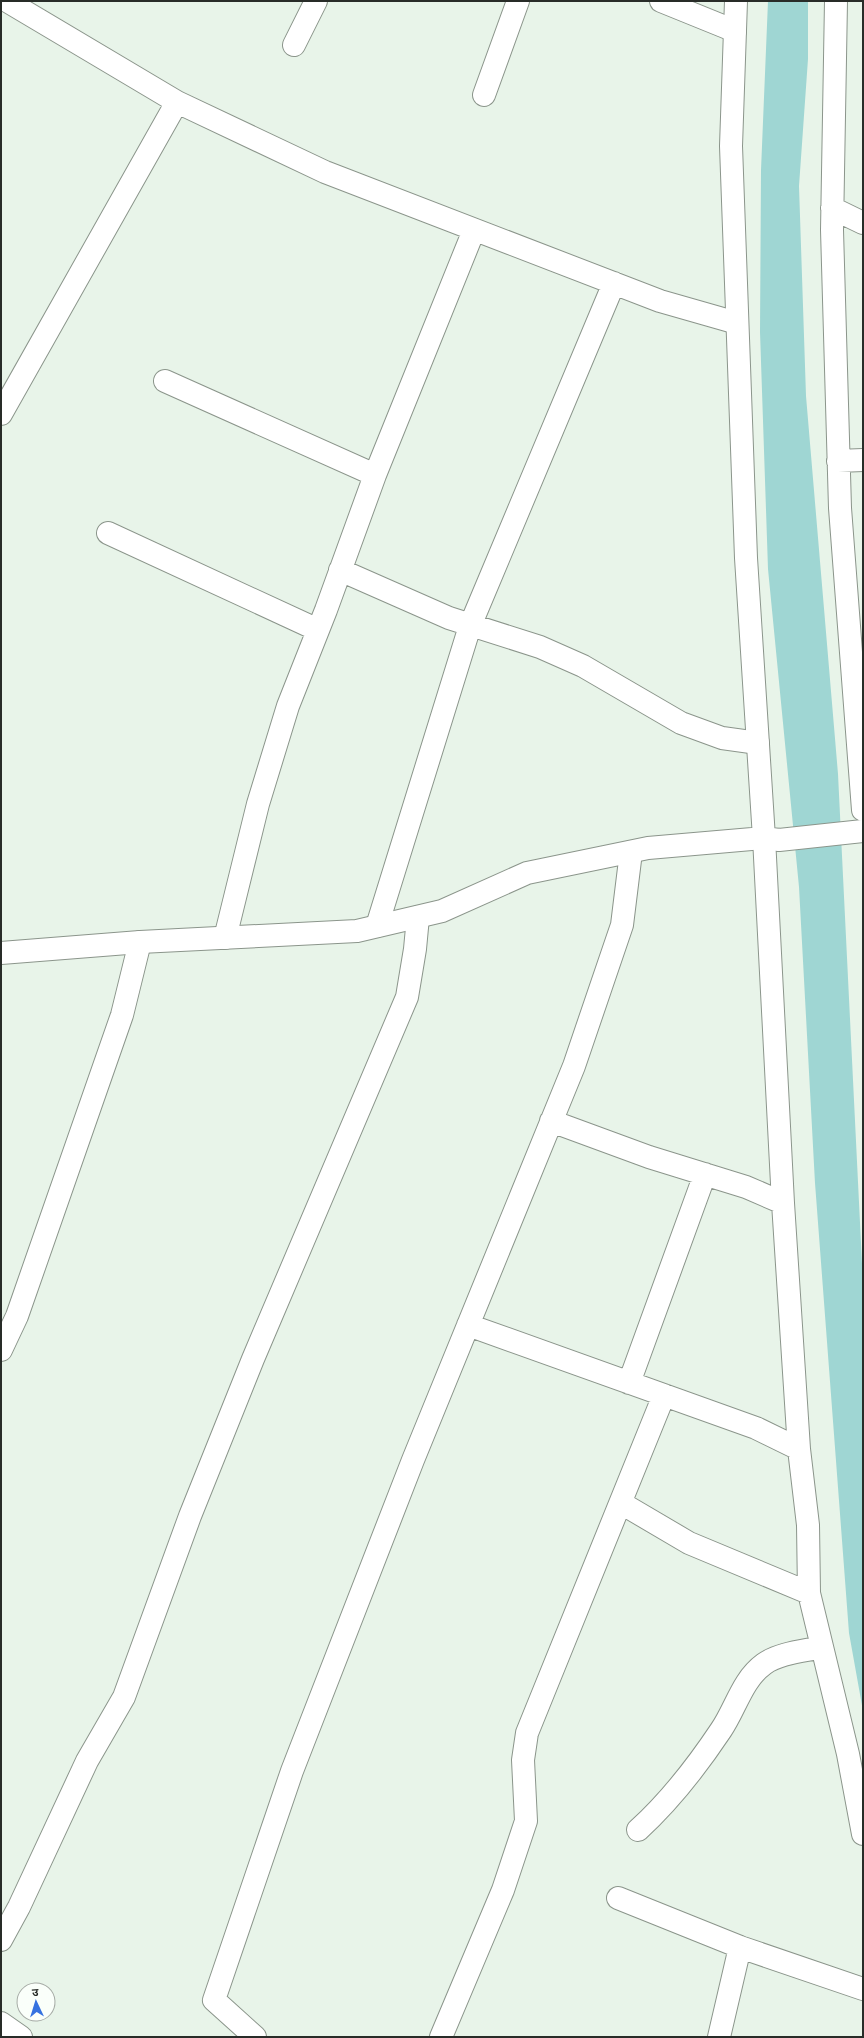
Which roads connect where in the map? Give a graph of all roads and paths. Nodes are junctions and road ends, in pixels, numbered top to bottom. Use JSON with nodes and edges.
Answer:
{"nodes":[{"id":1,"x":316,"y":1,"type":"edge"},
{"id":2,"x":518,"y":1,"type":"edge"},
{"id":3,"x":661,"y":1,"type":"edge"},
{"id":4,"x":736,"y":1,"type":"edge"},
{"id":5,"x":836,"y":1,"type":"edge"},
{"id":6,"x":5,"y":5,"type":"edge"},
{"id":7,"x":735,"y":31,"type":"junction"},
{"id":8,"x":294,"y":45,"type":"dead end"},
{"id":9,"x":484,"y":96,"type":"dead end"},
{"id":10,"x":177,"y":102,"type":"junction"},
{"id":11,"x":832,"y":208,"type":"junction"},
{"id":12,"x":863,"y":223,"type":"edge"},
{"id":13,"x":474,"y":230,"type":"junction"},
{"id":14,"x":614,"y":284,"type":"junction"},
{"id":15,"x":737,"y":323,"type":"junction"},
{"id":16,"x":165,"y":381,"type":"dead end"},
{"id":17,"x":1,"y":414,"type":"edge"},
{"id":18,"x":863,"y":460,"type":"edge"},
{"id":19,"x":838,"y":462,"type":"junction"},
{"id":20,"x":375,"y":475,"type":"junction"},
{"id":21,"x":108,"y":533,"type":"dead end"},
{"id":22,"x":340,"y":570,"type":"junction"},
{"id":23,"x":470,"y":626,"type":"junction"},
{"id":24,"x":318,"y":630,"type":"junction"},
{"id":25,"x":758,"y":743,"type":"junction"},
{"id":26,"x":863,"y":810,"type":"edge"},
{"id":27,"x":854,"y":832,"type":"edge"},
{"id":28,"x":771,"y":839,"type":"junction"},
{"id":29,"x":631,"y":852,"type":"junction"},
{"id":30,"x":418,"y":916,"type":"junction"},
{"id":31,"x":377,"y":926,"type":"junction"},
{"id":32,"x":225,"y":938,"type":"junction"},
{"id":33,"x":140,"y":942,"type":"junction"},
{"id":34,"x":1,"y":953,"type":"edge"},
{"id":35,"x":551,"y":1120,"type":"junction"},
{"id":36,"x":705,"y":1174,"type":"junction"},
{"id":37,"x":783,"y":1203,"type":"junction"},
{"id":38,"x":468,"y":1325,"type":"junction"},
{"id":39,"x":1,"y":1350,"type":"edge"},
{"id":40,"x":629,"y":1383,"type":"junction"},
{"id":41,"x":664,"y":1395,"type":"junction"},
{"id":42,"x":799,"y":1449,"type":"junction"},
{"id":43,"x":621,"y":1502,"type":"junction"},
{"id":44,"x":809,"y":1593,"type":"junction"},
{"id":45,"x":822,"y":1647,"type":"junction"},
{"id":46,"x":638,"y":1830,"type":"dead end"},
{"id":47,"x":863,"y":1834,"type":"edge"},
{"id":48,"x":618,"y":1898,"type":"dead end"},
{"id":49,"x":1,"y":1940,"type":"edge"},
{"id":50,"x":740,"y":1947,"type":"junction"},
{"id":51,"x":863,"y":1989,"type":"edge"},
{"id":52,"x":1,"y":2023,"type":"edge"},
{"id":53,"x":21,"y":2037,"type":"edge"},
{"id":54,"x":255,"y":2037,"type":"edge"},
{"id":55,"x":442,"y":2037,"type":"edge"},
{"id":56,"x":720,"y":2037,"type":"edge"}],
"edges":[{"from":1,"to":8,"type":"street"},
{"from":2,"to":9,"type":"street"},
{"from":3,"to":7,"type":"street"},
{"from":4,"to":7,"type":"street"},
{"from":5,"to":11,"type":"street"},
{"from":6,"to":10,"type":"street"},
{"from":7,"to":15,"type":"street"},
{"from":10,"to":13,"type":"street"},
{"from":10,"to":17,"type":"street"},
{"from":11,"to":12,"type":"street"},
{"from":11,"to":19,"type":"street"},
{"from":13,"to":14,"type":"street"},
{"from":13,"to":20,"type":"street"},
{"from":14,"to":15,"type":"street"},
{"from":14,"to":23,"type":"street"},
{"from":15,"to":25,"type":"street"},
{"from":16,"to":20,"type":"street"},
{"from":18,"to":19,"type":"street"},
{"from":19,"to":26,"type":"street"},
{"from":20,"to":22,"type":"street"},
{"from":21,"to":24,"type":"street"},
{"from":22,"to":23,"type":"street"},
{"from":22,"to":24,"type":"street"},
{"from":23,"to":25,"type":"street"},
{"from":23,"to":31,"type":"street"},
{"from":24,"to":32,"type":"street"},
{"from":25,"to":28,"type":"street"},
{"from":27,"to":28,"type":"street"},
{"from":28,"to":29,"type":"street"},
{"from":28,"to":37,"type":"street"},
{"from":29,"to":30,"type":"street"},
{"from":29,"to":35,"type":"street"},
{"from":30,"to":31,"type":"street"},
{"from":30,"to":49,"type":"street"},
{"from":31,"to":32,"type":"street"},
{"from":32,"to":33,"type":"street"},
{"from":33,"to":34,"type":"street"},
{"from":33,"to":39,"type":"street"},
{"from":35,"to":36,"type":"street"},
{"from":35,"to":38,"type":"street"},
{"from":36,"to":37,"type":"street"},
{"from":36,"to":40,"type":"street"},
{"from":37,"to":42,"type":"street"},
{"from":38,"to":40,"type":"street"},
{"from":38,"to":54,"type":"street"},
{"from":40,"to":41,"type":"street"},
{"from":41,"to":42,"type":"street"},
{"from":41,"to":43,"type":"street"},
{"from":42,"to":44,"type":"street"},
{"from":43,"to":44,"type":"street"},
{"from":43,"to":55,"type":"street"},
{"from":44,"to":45,"type":"street"},
{"from":45,"to":46,"type":"street"},
{"from":45,"to":47,"type":"street"},
{"from":48,"to":50,"type":"street"},
{"from":50,"to":51,"type":"street"},
{"from":50,"to":56,"type":"street"},
{"from":52,"to":53,"type":"street"}]}
